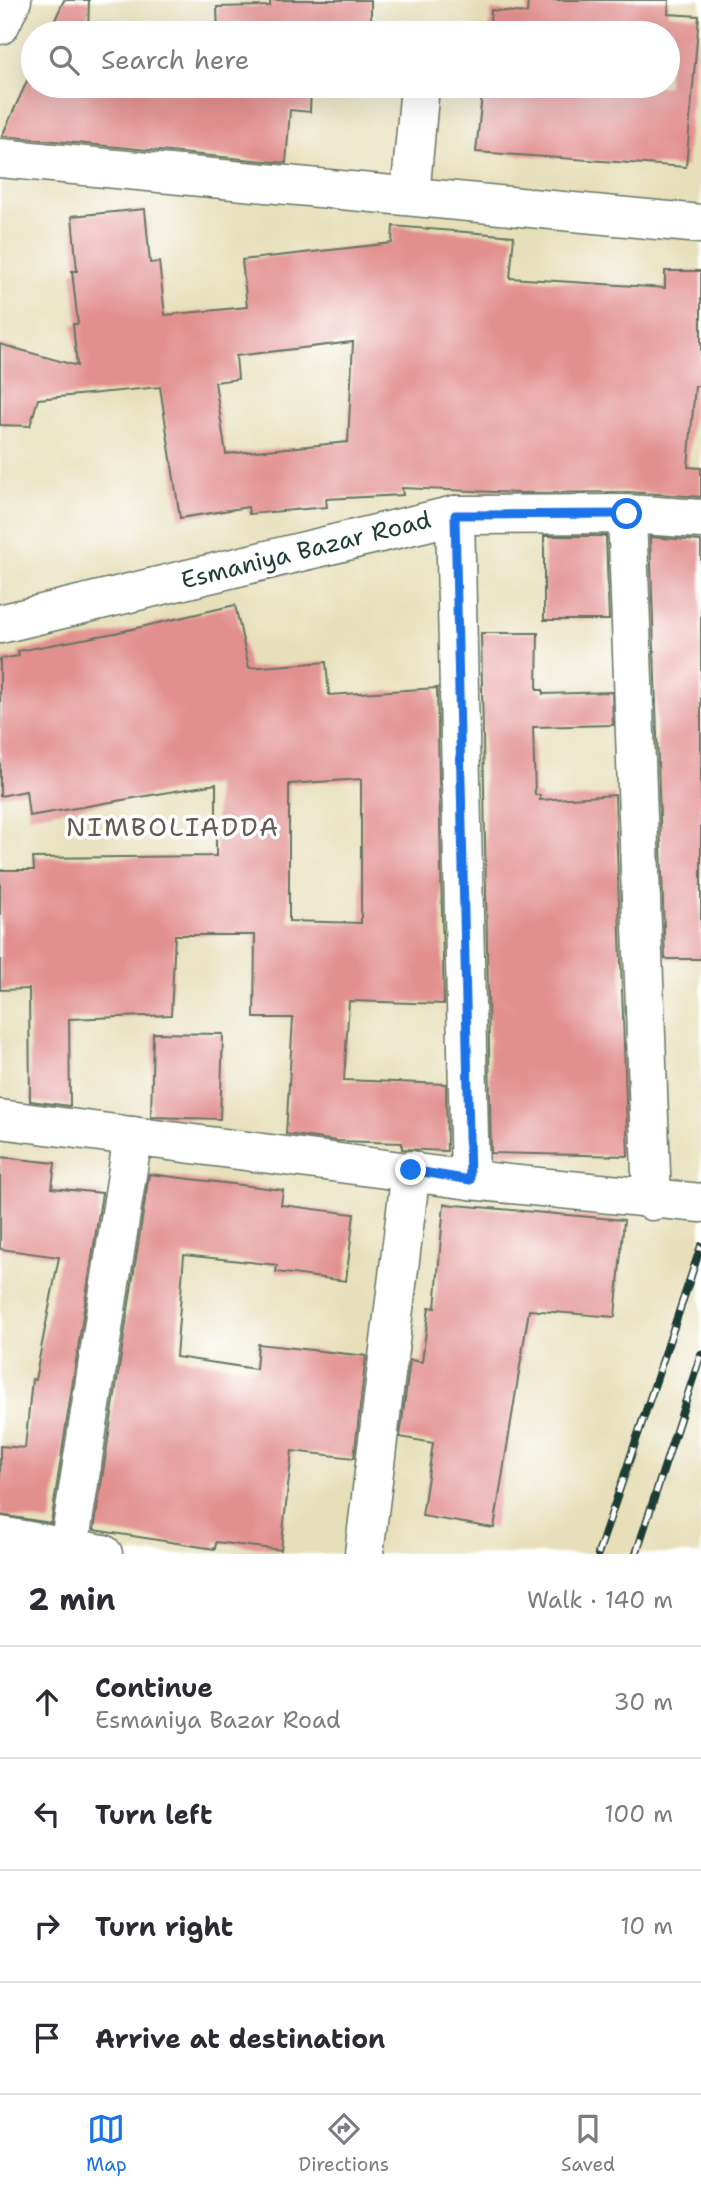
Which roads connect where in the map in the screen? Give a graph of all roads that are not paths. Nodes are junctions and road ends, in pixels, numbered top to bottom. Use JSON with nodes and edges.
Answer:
{"nodes":[{"id":1,"x":12,"y":0,"type":"edge"},
{"id":2,"x":0,"y":25,"type":"edge"},
{"id":3,"x":419,"y":98,"type":"edge"},
{"id":4,"x":0,"y":158,"type":"edge"},
{"id":5,"x":410,"y":196,"type":"junction"},
{"id":6,"x":701,"y":224,"type":"edge"},
{"id":7,"x":627,"y":514,"type":"junction"},
{"id":8,"x":455,"y":515,"type":"junction"},
{"id":9,"x":701,"y":519,"type":"edge"},
{"id":10,"x":0,"y":624,"type":"edge"},
{"id":11,"x":0,"y":1119,"type":"edge"},
{"id":12,"x":133,"y":1136,"type":"junction"},
{"id":13,"x":411,"y":1170,"type":"junction"},
{"id":14,"x":470,"y":1180,"type":"junction"},
{"id":15,"x":652,"y":1201,"type":"junction"},
{"id":16,"x":701,"y":1203,"type":"edge"},
{"id":17,"x":0,"y":1536,"type":"edge"},
{"id":18,"x":80,"y":1552,"type":"edge"},
{"id":19,"x":365,"y":1554,"type":"edge"}],
"edges":[{"from":1,"to":2,"type":"street"},
{"from":3,"to":5,"type":"street"},
{"from":4,"to":5,"type":"street"},
{"from":5,"to":6,"type":"street"},
{"from":7,"to":8,"type":"street","name":"Esmaniya Bazar Road"},
{"from":7,"to":9,"type":"street","name":"Esmaniya Bazar Road"},
{"from":7,"to":15,"type":"street"},
{"from":8,"to":10,"type":"street","name":"Esmaniya Bazar Road"},
{"from":8,"to":14,"type":"street"},
{"from":11,"to":12,"type":"street"},
{"from":12,"to":13,"type":"street"},
{"from":12,"to":18,"type":"street"},
{"from":13,"to":14,"type":"street"},
{"from":13,"to":19,"type":"street"},
{"from":14,"to":15,"type":"street"},
{"from":15,"to":16,"type":"street"},
{"from":17,"to":18,"type":"street"}]}
